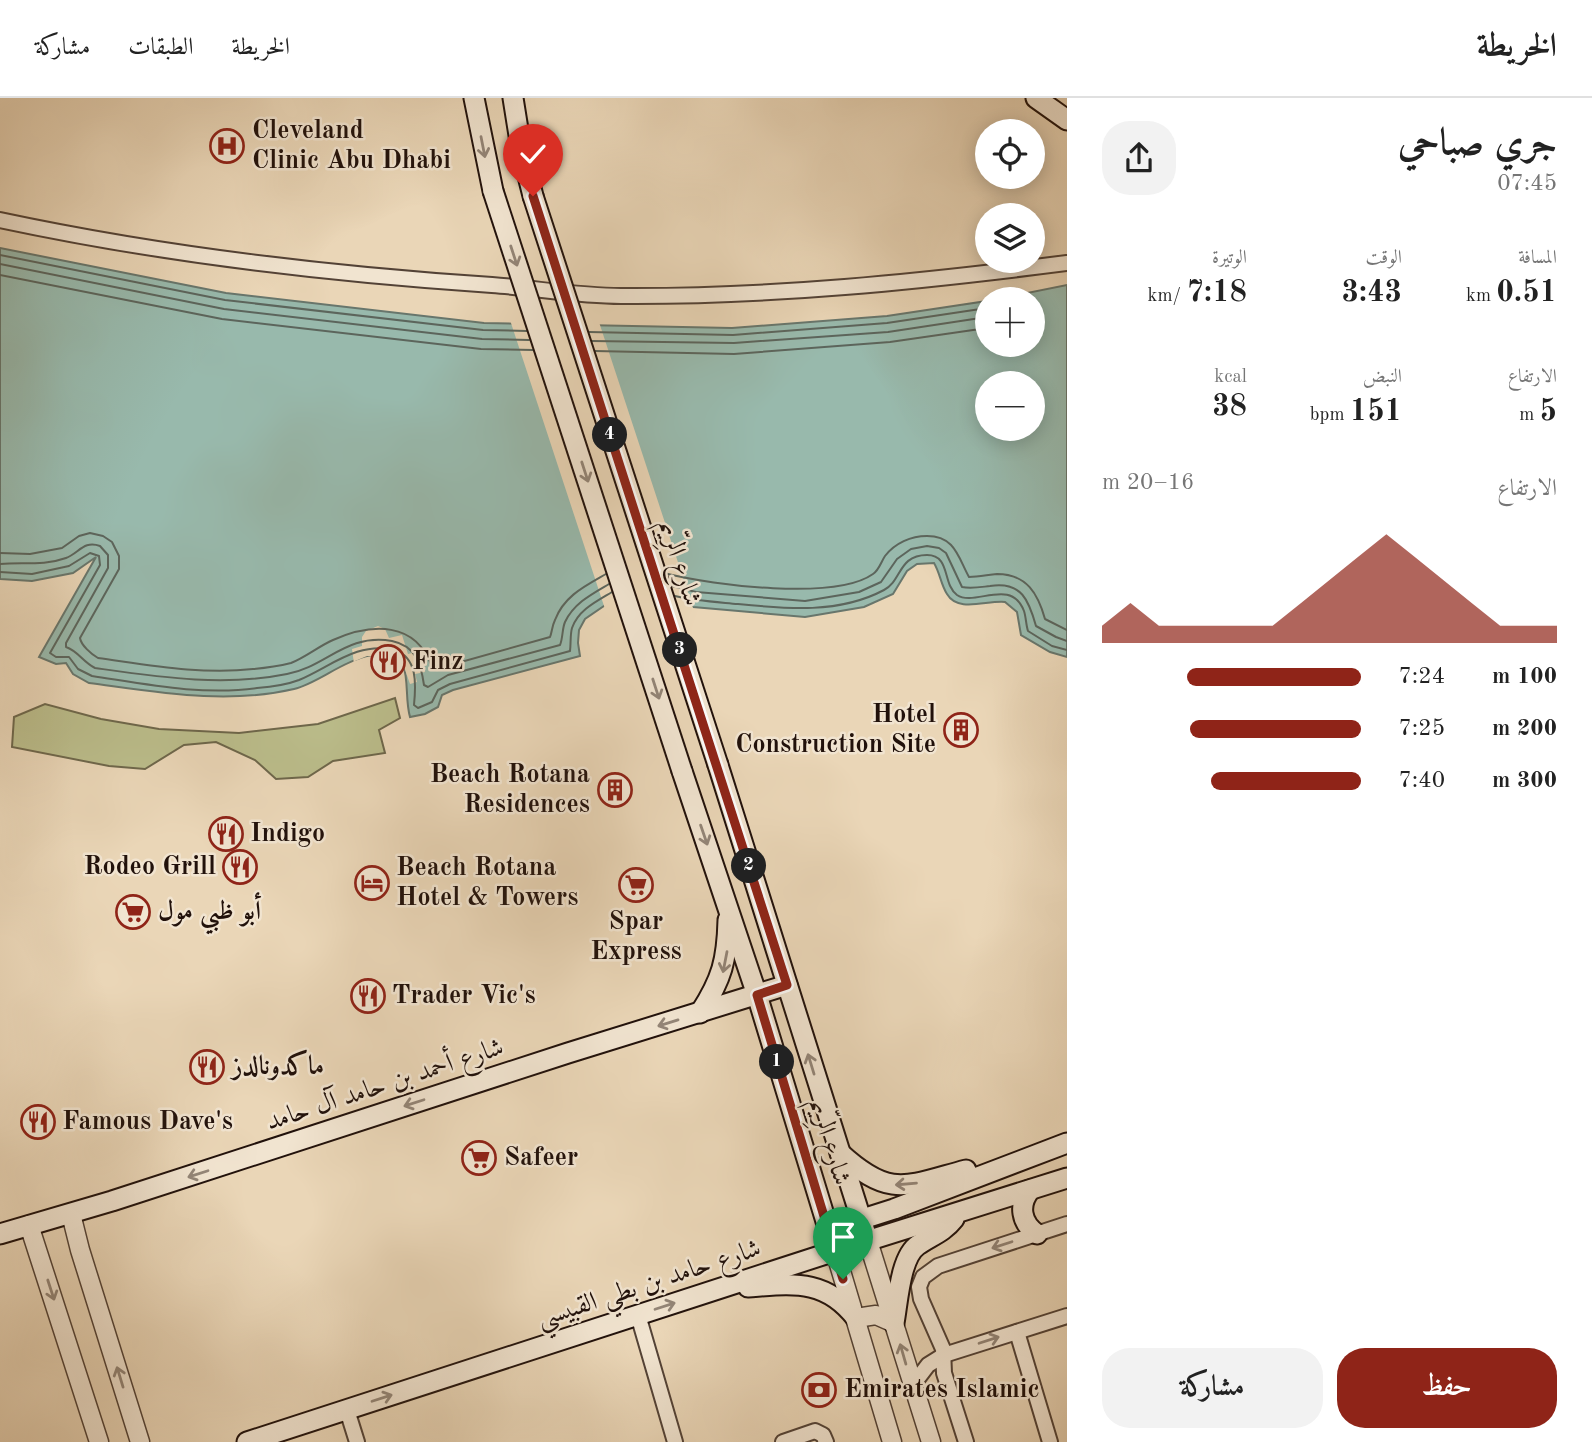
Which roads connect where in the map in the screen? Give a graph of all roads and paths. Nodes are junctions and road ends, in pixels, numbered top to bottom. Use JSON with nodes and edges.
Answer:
{"nodes":[{"id":1,"x":474,"y":98,"type":"edge"},
{"id":2,"x":513,"y":98,"type":"edge"},
{"id":3,"x":1036,"y":98,"type":"edge"},
{"id":4,"x":1064,"y":118,"type":"edge"},
{"id":5,"x":0,"y":220,"type":"edge"},
{"id":6,"x":1067,"y":263,"type":"edge"},
{"id":7,"x":728,"y":905,"type":"junction"},
{"id":8,"x":787,"y":985,"type":"junction"},
{"id":9,"x":757,"y":995,"type":"junction"},
{"id":10,"x":700,"y":1013,"type":"junction"},
{"id":11,"x":1067,"y":1143,"type":"edge"},
{"id":12,"x":839,"y":1153,"type":"junction"},
{"id":13,"x":1067,"y":1178,"type":"edge"},
{"id":14,"x":1030,"y":1189,"type":"junction"},
{"id":15,"x":71,"y":1214,"type":"junction"},
{"id":16,"x":956,"y":1215,"type":"junction"},
{"id":17,"x":861,"y":1219,"type":"junction"},
{"id":18,"x":1067,"y":1224,"type":"edge"},
{"id":19,"x":29,"y":1225,"type":"junction"},
{"id":20,"x":828,"y":1230,"type":"junction"},
{"id":21,"x":0,"y":1234,"type":"edge"},
{"id":22,"x":1037,"y":1234,"type":"junction"},
{"id":23,"x":868,"y":1241,"type":"junction"},
{"id":24,"x":835,"y":1251,"type":"junction"},
{"id":25,"x":715,"y":1290,"type":"junction"},
{"id":26,"x":638,"y":1315,"type":"junction"},
{"id":27,"x":1067,"y":1316,"type":"edge"},
{"id":28,"x":856,"y":1318,"type":"junction"},
{"id":29,"x":894,"y":1323,"type":"junction"},
{"id":30,"x":1017,"y":1332,"type":"junction"},
{"id":31,"x":944,"y":1355,"type":"junction"},
{"id":32,"x":912,"y":1386,"type":"junction"},
{"id":33,"x":347,"y":1410,"type":"junction"},
{"id":34,"x":890,"y":1440,"type":"edge"},
{"id":35,"x":99,"y":1442,"type":"edge"},
{"id":36,"x":140,"y":1442,"type":"edge"},
{"id":37,"x":247,"y":1442,"type":"edge"},
{"id":38,"x":358,"y":1442,"type":"edge"},
{"id":39,"x":675,"y":1442,"type":"edge"},
{"id":40,"x":783,"y":1442,"type":"edge"},
{"id":41,"x":825,"y":1442,"type":"edge"},
{"id":42,"x":931,"y":1442,"type":"edge"},
{"id":43,"x":966,"y":1442,"type":"edge"},
{"id":44,"x":1050,"y":1442,"type":"edge"}],
"edges":[{"from":1,"to":7,"type":"main road","name":"شارع الرِّيم","one_way":true,"bridge":true},
{"from":2,"to":8,"type":"main road","name":"شارع الرِّيم","bridge":true},
{"from":3,"to":4,"type":"main road"},
{"from":5,"to":6,"type":"street"},
{"from":7,"to":9,"type":"main road","name":"شارع الرِّيم"},
{"from":7,"to":10,"type":"main road","one_way":true},
{"from":8,"to":9,"type":"main road","name":"شارع أحمد بن حامد آل حامد"},
{"from":12,"to":8,"type":"main road","name":"شارع الرِّيم","one_way":true},
{"from":9,"to":10,"type":"main road","name":"شارع أحمد بن حامد آل حامد"},
{"from":9,"to":20,"type":"main road","name":"شارع الرِّيم"},
{"from":10,"to":15,"type":"main road","name":"شارع أحمد بن حامد آل حامد","one_way":true},
{"from":11,"to":12,"type":"main road","one_way":true},
{"from":11,"to":17,"type":"main road"},
{"from":12,"to":17,"type":"main road","name":"شارع الرِّيم"},
{"from":13,"to":14,"type":"main road","name":"شارع حامد بن بطي القبيسي"},
{"from":14,"to":16,"type":"main road","name":"شارع حامد بن بطي القبيسي"},
{"from":14,"to":22,"type":"main road"},
{"from":15,"to":19,"type":"main road","name":"شارع أحمد بن حامد آل حامد"},
{"from":36,"to":15,"type":"street","one_way":true},
{"from":16,"to":23,"type":"main road","name":"شارع حامد بن بطي القبيسي"},
{"from":16,"to":29,"type":"main road"},
{"from":17,"to":20,"type":"main road"},
{"from":17,"to":23,"type":"main road","name":"شارع الرِّيم"},
{"from":18,"to":22,"type":"street"},
{"from":19,"to":21,"type":"main road","name":"شارع أحمد بن حامد آل حامد"},
{"from":19,"to":35,"type":"street","one_way":true},
{"from":20,"to":24,"type":"main road","name":"شارع الرِّيم"},
{"from":22,"to":31,"type":"street","one_way":true},
{"from":23,"to":24,"type":"main road","name":"شارع حامد بن بطي القبيسي"},
{"from":23,"to":29,"type":"street","name":"شارع الرِّيم"},
{"from":24,"to":25,"type":"main road","name":"شارع حامد بن بطي القبيسي"},
{"from":24,"to":28,"type":"street","name":"شارع الرِّيم"},
{"from":26,"to":25,"type":"main road","name":"شارع حامد بن بطي القبيسي","one_way":true},
{"from":25,"to":28,"type":"main road"},
{"from":33,"to":26,"type":"main road","name":"شارع حامد بن بطي القبيسي","one_way":true},
{"from":26,"to":39,"type":"street"},
{"from":27,"to":30,"type":"street"},
{"from":28,"to":29,"type":"street"},
{"from":28,"to":34,"type":"street","name":"شارع الرِّيم"},
{"from":32,"to":29,"type":"street","name":"شارع الرِّيم","one_way":true},
{"from":31,"to":30,"type":"street","one_way":true},
{"from":30,"to":44,"type":"street"},
{"from":31,"to":32,"type":"street"},
{"from":31,"to":43,"type":"street"},
{"from":32,"to":42,"type":"street","name":"شارع الرِّيم"},
{"from":33,"to":37,"type":"main road","name":"شارع حامد بن بطي القبيسي"},
{"from":33,"to":38,"type":"street"},
{"from":40,"to":41,"type":"street"}]}
